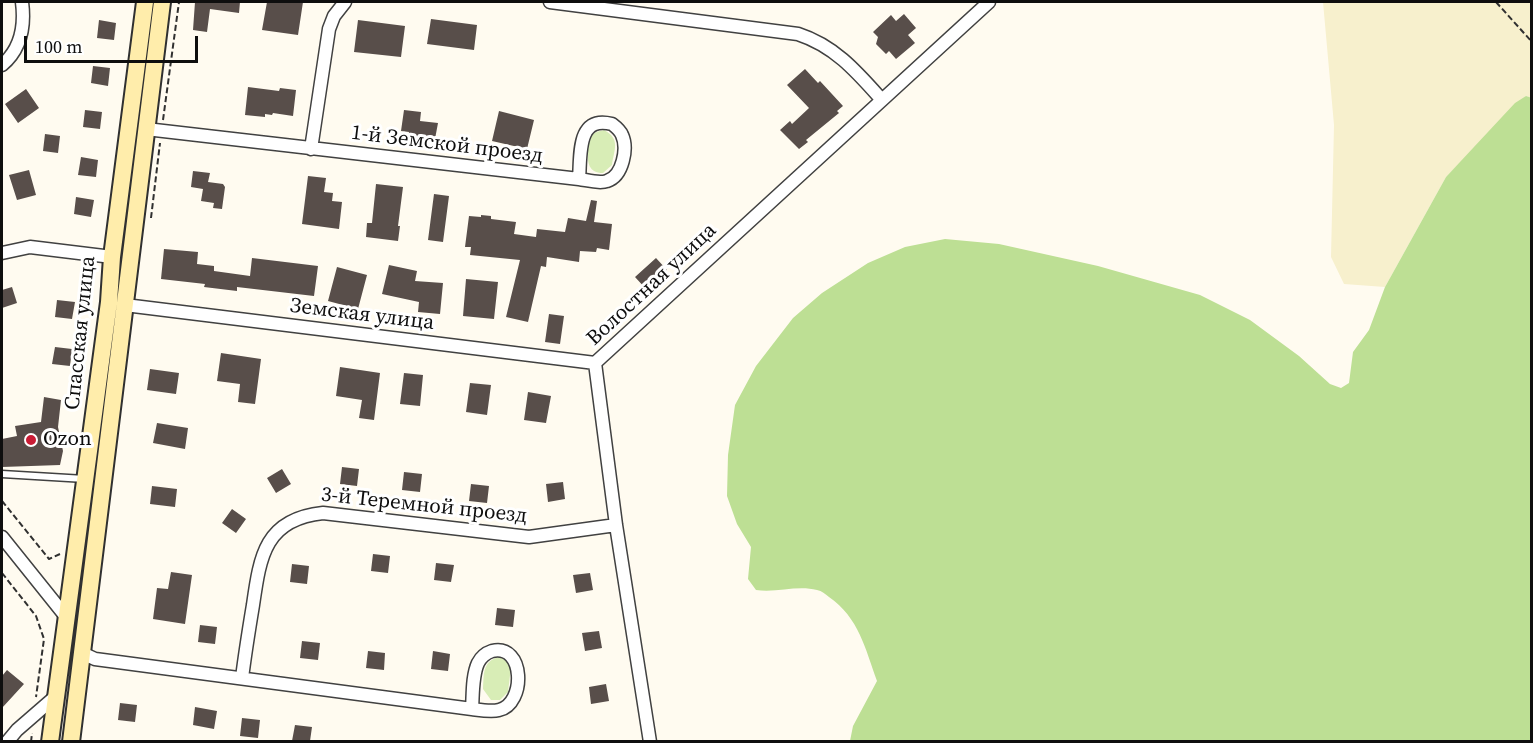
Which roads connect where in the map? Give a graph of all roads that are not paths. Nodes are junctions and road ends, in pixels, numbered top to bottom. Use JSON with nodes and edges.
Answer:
{"nodes":[{"id":1,"x":22,"y":2,"type":"edge"},
{"id":2,"x":145,"y":2,"type":"edge"},
{"id":3,"x":162,"y":2,"type":"edge"},
{"id":4,"x":345,"y":2,"type":"edge"},
{"id":5,"x":550,"y":2,"type":"edge"},
{"id":6,"x":989,"y":2,"type":"edge"},
{"id":7,"x":2,"y":65,"type":"edge"},
{"id":8,"x":882,"y":100,"type":"junction"},
{"id":9,"x":146,"y":129,"type":"junction"},
{"id":10,"x":311,"y":148,"type":"junction"},
{"id":11,"x":579,"y":179,"type":"junction"},
{"id":12,"x":2,"y":254,"type":"edge"},
{"id":13,"x":112,"y":257,"type":"junction"},
{"id":14,"x":125,"y":305,"type":"junction"},
{"id":15,"x":595,"y":363,"type":"junction"},
{"id":16,"x":2,"y":474,"type":"edge"},
{"id":17,"x":86,"y":479,"type":"junction"},
{"id":18,"x":616,"y":525,"type":"junction"},
{"id":19,"x":2,"y":537,"type":"edge"},
{"id":20,"x":67,"y":618,"type":"junction"},
{"id":21,"x":85,"y":624,"type":"junction"},
{"id":22,"x":82,"y":653,"type":"junction"},
{"id":23,"x":242,"y":678,"type":"junction"},
{"id":24,"x":55,"y":697,"type":"junction"},
{"id":25,"x":471,"y":709,"type":"junction"},
{"id":26,"x":7,"y":741,"type":"edge"},
{"id":27,"x":50,"y":741,"type":"edge"},
{"id":28,"x":71,"y":741,"type":"edge"},
{"id":29,"x":650,"y":741,"type":"edge"}],
"edges":[{"from":1,"to":7,"type":"street"},
{"from":2,"to":13,"type":"street","name":"Спасская улица"},
{"from":3,"to":9,"type":"street","name":"Спасская улица"},
{"from":4,"to":10,"type":"street"},
{"from":5,"to":8,"type":"street"},
{"from":6,"to":8,"type":"street","name":"Волостная улица"},
{"from":8,"to":15,"type":"street","name":"Волостная улица"},
{"from":9,"to":10,"type":"street","name":"1-й Земской проезд"},
{"from":9,"to":14,"type":"street","name":"Спасская улица"},
{"from":10,"to":11,"type":"street","name":"1-й Земской проезд"},
{"from":11,"to":11,"type":"street","name":"1-й Земской проезд"},
{"from":12,"to":13,"type":"street"},
{"from":13,"to":17,"type":"street","name":"Спасская улица"},
{"from":14,"to":15,"type":"street","name":"Земская улица"},
{"from":14,"to":21,"type":"street","name":"Спасская улица"},
{"from":15,"to":18,"type":"street","name":"Волостная улица"},
{"from":16,"to":17,"type":"lane"},
{"from":17,"to":20,"type":"street","name":"Спасская улица"},
{"from":18,"to":23,"type":"street","name":"3-й Теремной проезд"},
{"from":18,"to":29,"type":"street","name":"Волостная улица"},
{"from":19,"to":20,"type":"street"},
{"from":20,"to":21,"type":"street"},
{"from":20,"to":24,"type":"street","name":"Спасская улица"},
{"from":21,"to":22,"type":"street","name":"Спасская улица"},
{"from":22,"to":23,"type":"street"},
{"from":22,"to":28,"type":"street","name":"Спасская улица"},
{"from":23,"to":25,"type":"street"},
{"from":24,"to":26,"type":"street"},
{"from":24,"to":27,"type":"street","name":"Спасская улица"},
{"from":25,"to":25,"type":"street"}]}
